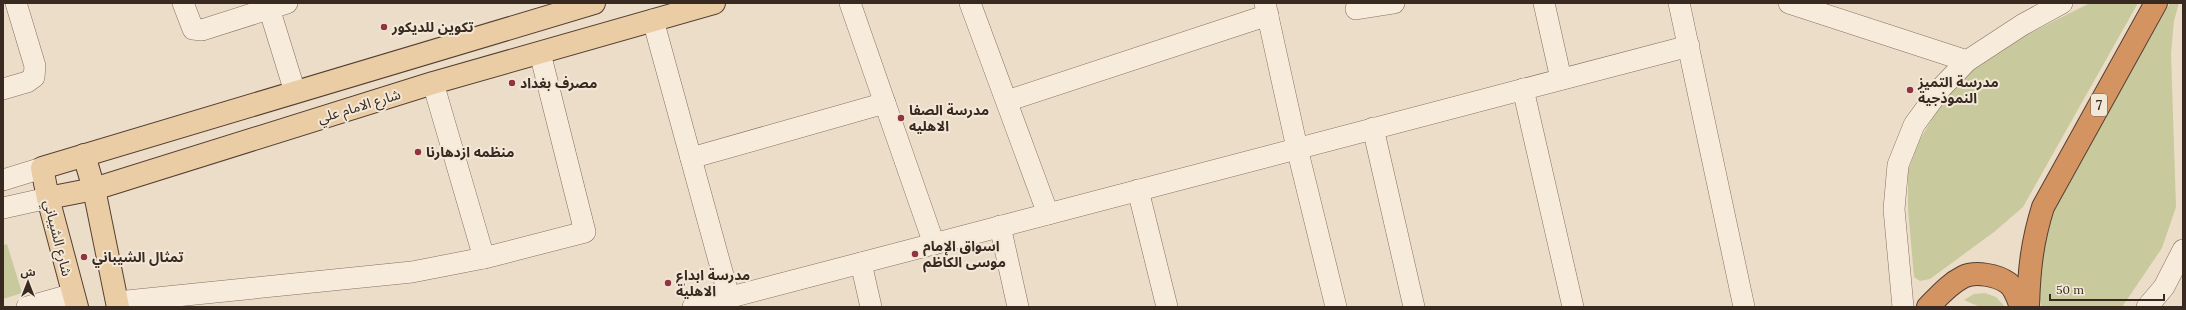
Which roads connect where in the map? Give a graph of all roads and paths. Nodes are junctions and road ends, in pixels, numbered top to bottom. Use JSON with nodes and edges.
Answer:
{"nodes":[{"id":1,"x":16,"y":3,"type":"edge"},
{"id":2,"x":183,"y":3,"type":"edge"},
{"id":3,"x":594,"y":3,"type":"edge"},
{"id":4,"x":714,"y":3,"type":"edge"},
{"id":5,"x":850,"y":3,"type":"edge"},
{"id":6,"x":970,"y":3,"type":"edge"},
{"id":7,"x":1394,"y":3,"type":"edge"},
{"id":8,"x":1544,"y":3,"type":"edge"},
{"id":9,"x":1679,"y":3,"type":"edge"},
{"id":10,"x":2062,"y":3,"type":"edge"},
{"id":11,"x":2156,"y":3,"type":"edge"},
{"id":12,"x":1796,"y":4,"type":"edge"},
{"id":13,"x":278,"y":6,"type":"edge"},
{"id":14,"x":553,"y":9,"type":"edge"},
{"id":15,"x":1266,"y":9,"type":"edge"},
{"id":16,"x":1356,"y":9,"type":"dead end"},
{"id":17,"x":653,"y":20,"type":"junction"},
{"id":18,"x":1688,"y":46,"type":"junction"},
{"id":19,"x":540,"y":53,"type":"junction"},
{"id":20,"x":1967,"y":61,"type":"junction"},
{"id":21,"x":1561,"y":79,"type":"junction"},
{"id":22,"x":434,"y":83,"type":"junction"},
{"id":23,"x":3,"y":89,"type":"edge"},
{"id":24,"x":1522,"y":89,"type":"junction"},
{"id":25,"x":296,"y":92,"type":"junction"},
{"id":26,"x":1007,"y":101,"type":"junction"},
{"id":27,"x":885,"y":103,"type":"junction"},
{"id":28,"x":1373,"y":128,"type":"junction"},
{"id":29,"x":1297,"y":148,"type":"junction"},
{"id":30,"x":84,"y":155,"type":"junction"},
{"id":31,"x":691,"y":158,"type":"junction"},
{"id":32,"x":42,"y":168,"type":"junction"},
{"id":33,"x":3,"y":180,"type":"edge"},
{"id":34,"x":94,"y":189,"type":"junction"},
{"id":35,"x":1138,"y":190,"type":"junction"},
{"id":36,"x":48,"y":198,"type":"junction"},
{"id":37,"x":3,"y":208,"type":"edge"},
{"id":38,"x":1048,"y":214,"type":"junction"},
{"id":39,"x":1000,"y":226,"type":"junction"},
{"id":40,"x":934,"y":244,"type":"junction"},
{"id":41,"x":2183,"y":250,"type":"edge"},
{"id":42,"x":484,"y":258,"type":"junction"},
{"id":43,"x":861,"y":263,"type":"junction"},
{"id":44,"x":729,"y":297,"type":"junction"},
{"id":45,"x":75,"y":301,"type":"edge"},
{"id":46,"x":118,"y":305,"type":"edge"},
{"id":47,"x":27,"y":307,"type":"edge"},
{"id":48,"x":693,"y":307,"type":"edge"},
{"id":49,"x":871,"y":307,"type":"edge"},
{"id":50,"x":1018,"y":307,"type":"edge"},
{"id":51,"x":1166,"y":307,"type":"edge"},
{"id":52,"x":1336,"y":307,"type":"edge"},
{"id":53,"x":1414,"y":307,"type":"edge"},
{"id":54,"x":1573,"y":307,"type":"edge"},
{"id":55,"x":1744,"y":307,"type":"edge"},
{"id":56,"x":1903,"y":307,"type":"edge"},
{"id":57,"x":1928,"y":307,"type":"edge"},
{"id":58,"x":2021,"y":307,"type":"edge"},
{"id":59,"x":2028,"y":307,"type":"edge"},
{"id":60,"x":2147,"y":307,"type":"edge"}],
"edges":[{"from":1,"to":23,"type":"street"},
{"from":2,"to":13,"type":"street"},
{"from":3,"to":14,"type":"main road"},
{"from":4,"to":17,"type":"main road","name":"شارع الامام علي"},
{"from":5,"to":27,"type":"street"},
{"from":6,"to":26,"type":"street"},
{"from":7,"to":16,"type":"street"},
{"from":8,"to":21,"type":"street"},
{"from":9,"to":18,"type":"street"},
{"from":10,"to":20,"type":"street"},
{"from":11,"to":59,"type":"highway","number":"7"},
{"from":12,"to":20,"type":"street"},
{"from":13,"to":25,"type":"street"},
{"from":14,"to":25,"type":"main road"},
{"from":15,"to":26,"type":"street"},
{"from":15,"to":29,"type":"street"},
{"from":17,"to":19,"type":"main road","name":"شارع الامام علي"},
{"from":17,"to":31,"type":"street"},
{"from":18,"to":21,"type":"street"},
{"from":18,"to":55,"type":"street"},
{"from":19,"to":22,"type":"main road","name":"شارع الامام علي"},
{"from":19,"to":42,"type":"street"},
{"from":20,"to":56,"type":"street"},
{"from":21,"to":24,"type":"street"},
{"from":22,"to":34,"type":"main road","name":"شارع الامام علي"},
{"from":22,"to":42,"type":"street"},
{"from":24,"to":28,"type":"street"},
{"from":24,"to":54,"type":"street"},
{"from":25,"to":30,"type":"main road"},
{"from":26,"to":38,"type":"street"},
{"from":27,"to":31,"type":"street"},
{"from":27,"to":40,"type":"street"},
{"from":28,"to":29,"type":"street"},
{"from":28,"to":53,"type":"street"},
{"from":29,"to":35,"type":"street"},
{"from":29,"to":52,"type":"street"},
{"from":30,"to":32,"type":"main road"},
{"from":30,"to":34,"type":"main road"},
{"from":31,"to":44,"type":"street"},
{"from":32,"to":33,"type":"street"},
{"from":32,"to":36,"type":"main road","name":"شارع الشيباني"},
{"from":34,"to":36,"type":"main road","name":"شارع الامام علي"},
{"from":34,"to":46,"type":"main road"},
{"from":35,"to":38,"type":"street"},
{"from":35,"to":51,"type":"street"},
{"from":36,"to":37,"type":"street","name":"شارع الامام علي"},
{"from":36,"to":45,"type":"main road","name":"شارع الشيباني"},
{"from":38,"to":39,"type":"street"},
{"from":39,"to":40,"type":"street"},
{"from":39,"to":50,"type":"street"},
{"from":40,"to":43,"type":"street"},
{"from":41,"to":60,"type":"street"},
{"from":42,"to":46,"type":"street"},
{"from":43,"to":44,"type":"street"},
{"from":43,"to":49,"type":"street"},
{"from":44,"to":48,"type":"street"},
{"from":45,"to":47,"type":"street"},
{"from":57,"to":58,"type":"highway"}]}
